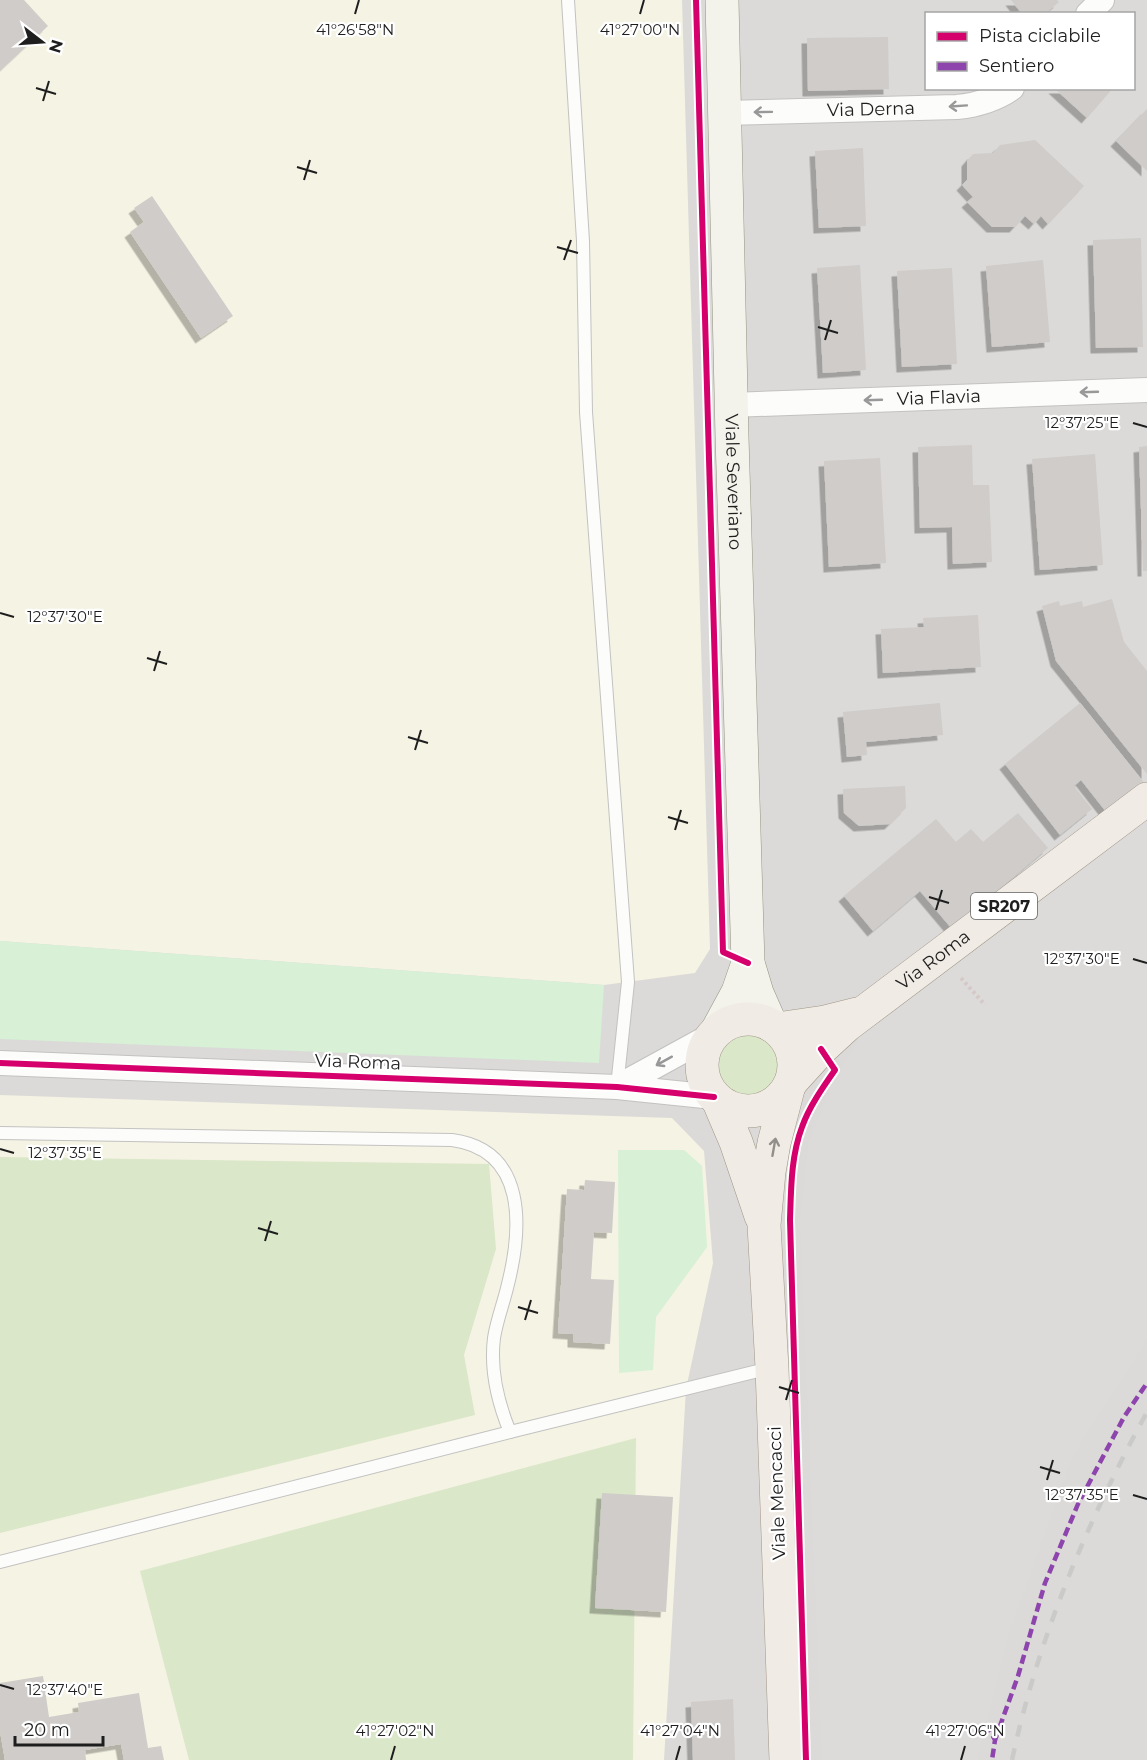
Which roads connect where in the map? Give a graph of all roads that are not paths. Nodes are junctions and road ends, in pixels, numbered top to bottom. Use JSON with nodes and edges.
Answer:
{"nodes":[{"id":1,"x":568,"y":0,"type":"edge"},
{"id":2,"x":722,"y":0,"type":"edge"},
{"id":3,"x":1101,"y":0,"type":"edge"},
{"id":4,"x":1090,"y":12,"type":"edge"},
{"id":5,"x":1008,"y":90,"type":"edge"},
{"id":6,"x":725,"y":112,"type":"junction"},
{"id":7,"x":1147,"y":390,"type":"edge"},
{"id":8,"x":731,"y":405,"type":"junction"},
{"id":9,"x":1147,"y":799,"type":"edge"},
{"id":10,"x":748,"y":963,"type":"junction"},
{"id":11,"x":862,"y":1013,"type":"junction"},
{"id":12,"x":774,"y":1027,"type":"junction"},
{"id":13,"x":715,"y":1032,"type":"junction"},
{"id":14,"x":0,"y":1063,"type":"edge"},
{"id":15,"x":789,"y":1085,"type":"junction"},
{"id":16,"x":617,"y":1087,"type":"junction"},
{"id":17,"x":717,"y":1100,"type":"junction"},
{"id":18,"x":0,"y":1133,"type":"edge"},
{"id":19,"x":764,"y":1225,"type":"junction"},
{"id":20,"x":772,"y":1368,"type":"junction"},
{"id":21,"x":510,"y":1432,"type":"junction"},
{"id":22,"x":0,"y":1562,"type":"edge"},
{"id":23,"x":786,"y":1760,"type":"edge"}],
"edges":[{"from":1,"to":16,"type":"lane"},
{"from":2,"to":6,"type":"main road","name":"Viale Severiano"},
{"from":3,"to":4,"type":"street"},
{"from":5,"to":6,"type":"street","name":"Via Derna","one_way":true},
{"from":6,"to":8,"type":"main road","name":"Viale Severiano"},
{"from":7,"to":8,"type":"street","name":"Via Flavia","one_way":true},
{"from":8,"to":10,"type":"main road","name":"Viale Severiano"},
{"from":9,"to":11,"type":"main road","name":"Via Roma","number":"SR207"},
{"from":10,"to":12,"type":"main road","name":"Viale Severiano"},
{"from":10,"to":13,"type":"main road","name":"Viale Severiano"},
{"from":11,"to":12,"type":"main road","name":"Via Roma"},
{"from":11,"to":15,"type":"main road","name":"Via Roma"},
{"from":12,"to":13,"type":"main road"},
{"from":12,"to":15,"type":"main road"},
{"from":13,"to":16,"type":"street","one_way":true},
{"from":13,"to":17,"type":"main road"},
{"from":14,"to":16,"type":"street","name":"Via Roma"},
{"from":15,"to":17,"type":"main road"},
{"from":19,"to":15,"type":"main road","name":"Viale Mencacci","one_way":true},
{"from":16,"to":17,"type":"street","name":"Via Roma"},
{"from":17,"to":19,"type":"main road","name":"Viale Mencacci"},
{"from":18,"to":21,"type":"lane"},
{"from":19,"to":20,"type":"main road","name":"Viale Mencacci"},
{"from":20,"to":21,"type":"lane"},
{"from":20,"to":23,"type":"main road","name":"Viale Mencacci"},
{"from":21,"to":22,"type":"lane"}]}
